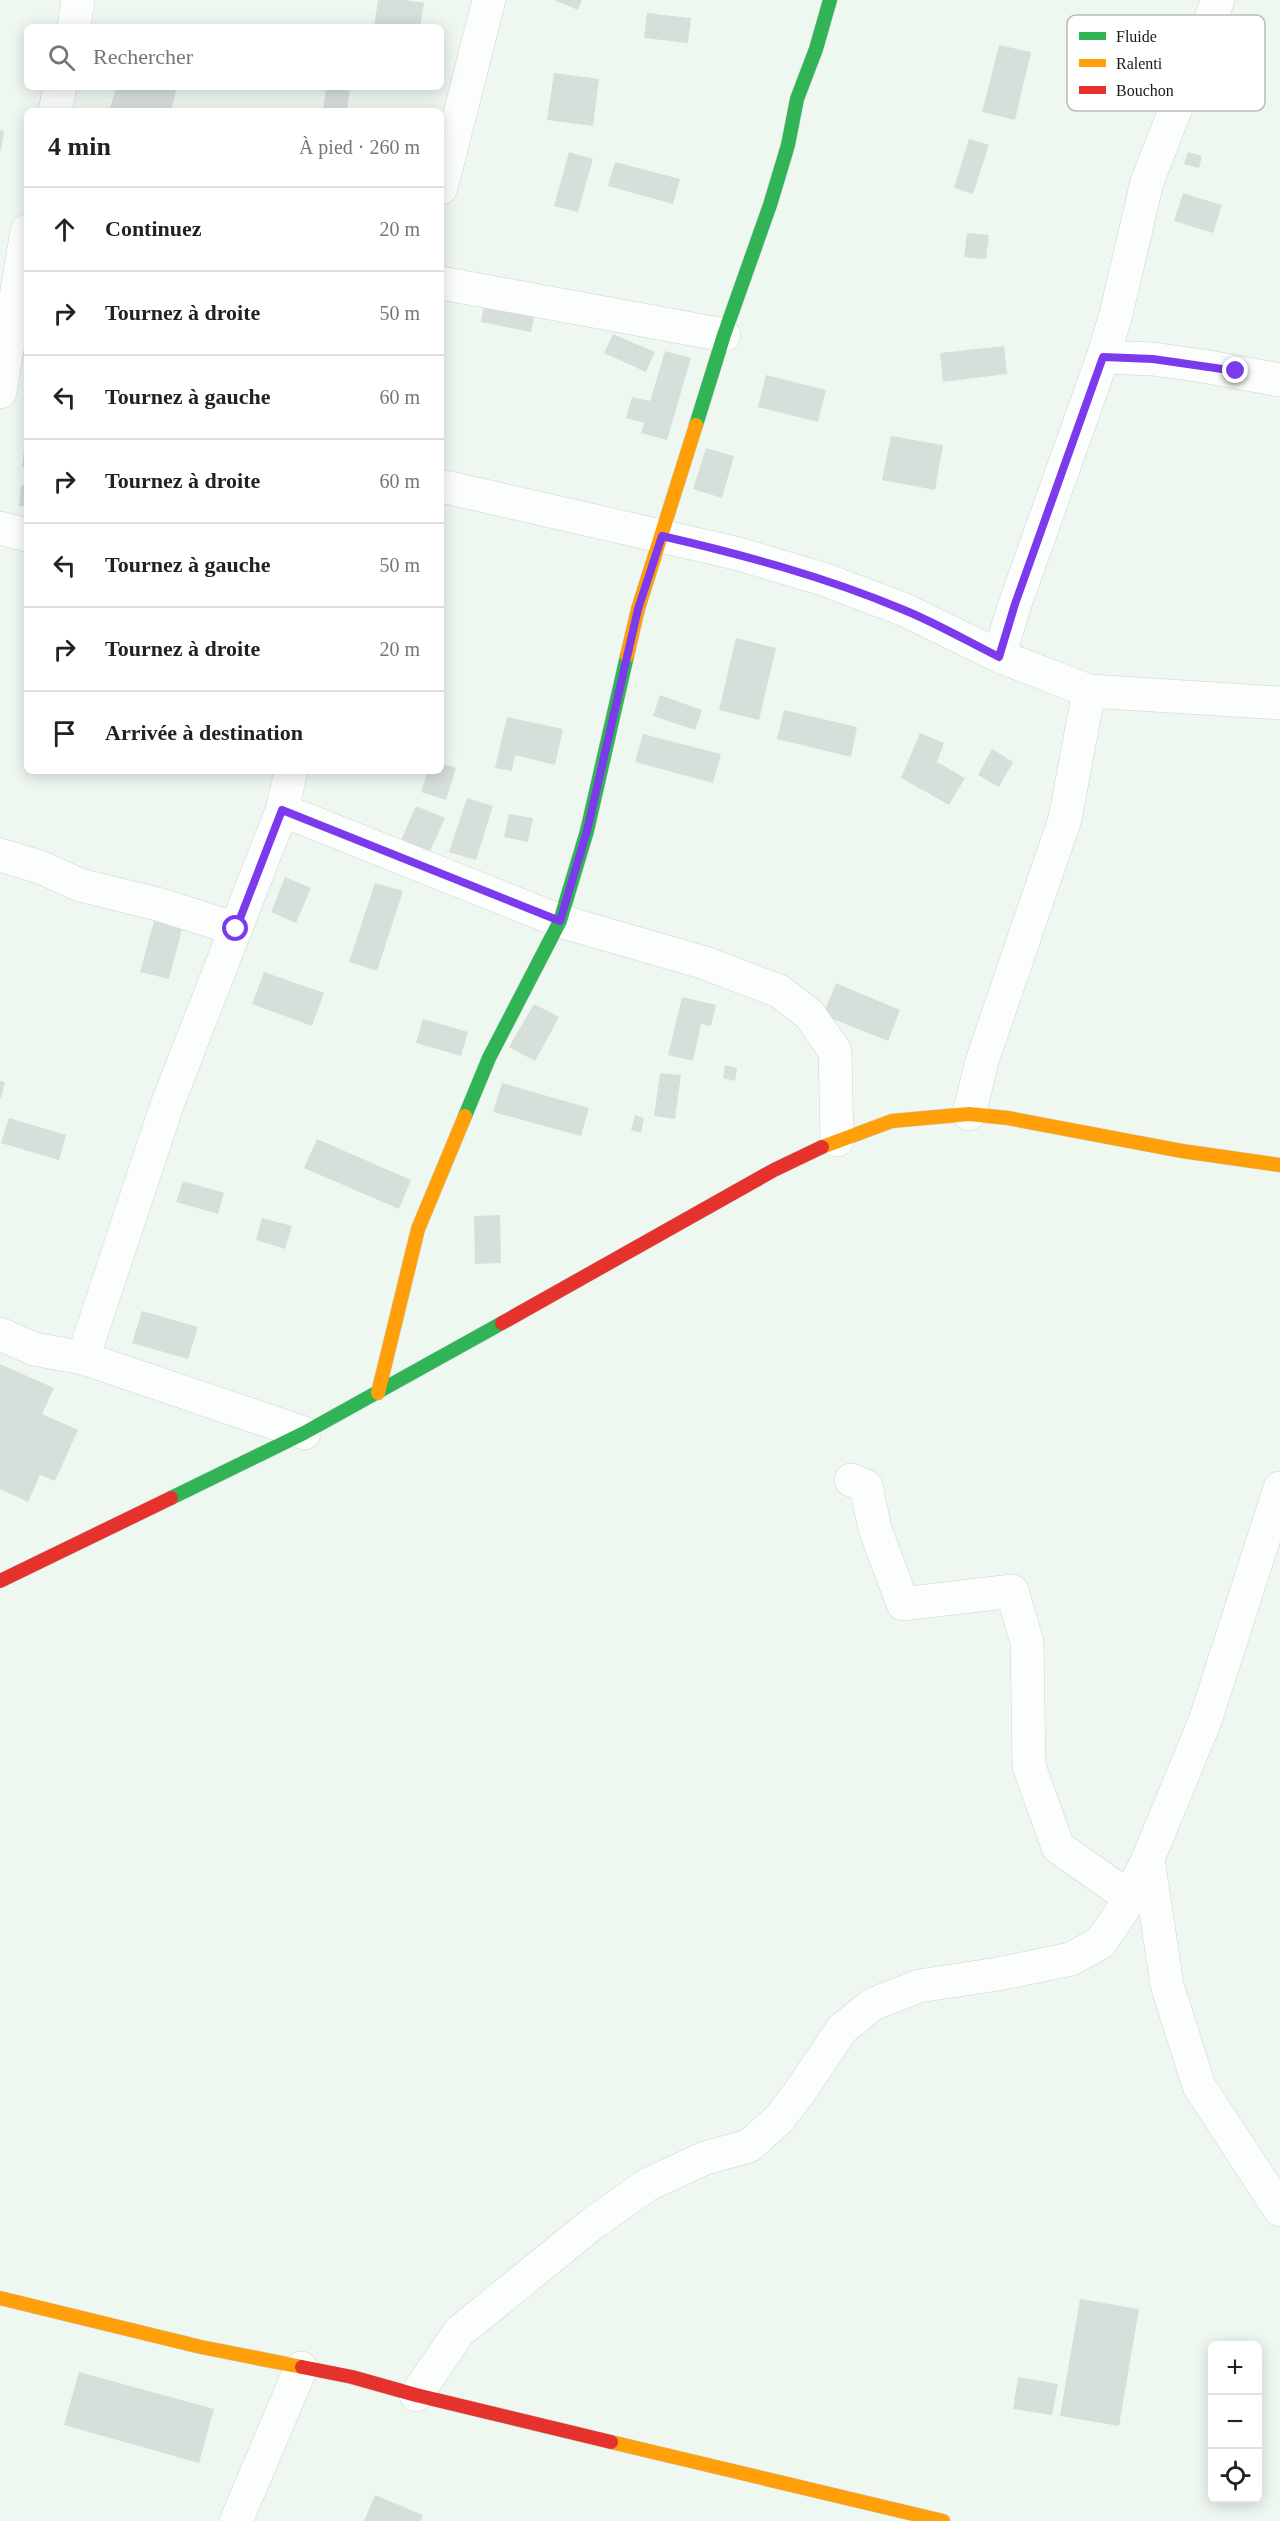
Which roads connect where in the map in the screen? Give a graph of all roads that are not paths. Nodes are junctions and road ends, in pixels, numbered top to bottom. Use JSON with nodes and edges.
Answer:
{"nodes":[{"id":1,"x":78,"y":0,"type":"edge"},
{"id":2,"x":489,"y":0,"type":"edge"},
{"id":3,"x":830,"y":0,"type":"edge"},
{"id":4,"x":1218,"y":0,"type":"edge"},
{"id":5,"x":1212,"y":15,"type":"edge"},
{"id":6,"x":74,"y":24,"type":"edge"},
{"id":7,"x":59,"y":90,"type":"edge"},
{"id":8,"x":56,"y":108,"type":"edge"},
{"id":9,"x":1175,"y":111,"type":"edge"},
{"id":10,"x":444,"y":176,"type":"edge"},
{"id":11,"x":24,"y":249,"type":"edge"},
{"id":12,"x":444,"y":284,"type":"edge"},
{"id":13,"x":724,"y":335,"type":"junction"},
{"id":14,"x":1103,"y":357,"type":"junction"},
{"id":15,"x":1280,"y":380,"type":"edge"},
{"id":16,"x":0,"y":392,"type":"edge"},
{"id":17,"x":444,"y":487,"type":"edge"},
{"id":18,"x":0,"y":528,"type":"edge"},
{"id":19,"x":24,"y":534,"type":"edge"},
{"id":20,"x":662,"y":536,"type":"junction"},
{"id":21,"x":999,"y":657,"type":"junction"},
{"id":22,"x":1089,"y":691,"type":"junction"},
{"id":23,"x":1280,"y":703,"type":"edge"},
{"id":24,"x":290,"y":774,"type":"edge"},
{"id":25,"x":282,"y":810,"type":"junction"},
{"id":26,"x":0,"y":855,"type":"edge"},
{"id":27,"x":560,"y":921,"type":"junction"},
{"id":28,"x":236,"y":929,"type":"junction"},
{"id":29,"x":969,"y":1114,"type":"junction"},
{"id":30,"x":837,"y":1140,"type":"junction"},
{"id":31,"x":1280,"y":1165,"type":"edge"},
{"id":32,"x":0,"y":1334,"type":"edge"},
{"id":33,"x":82,"y":1358,"type":"junction"},
{"id":34,"x":378,"y":1393,"type":"junction"},
{"id":35,"x":304,"y":1433,"type":"junction"},
{"id":36,"x":851,"y":1480,"type":"dead end"},
{"id":37,"x":1280,"y":1488,"type":"edge"},
{"id":38,"x":0,"y":1581,"type":"edge"},
{"id":39,"x":1148,"y":1859,"type":"junction"},
{"id":40,"x":1130,"y":1897,"type":"junction"},
{"id":41,"x":1280,"y":2210,"type":"edge"},
{"id":42,"x":0,"y":2298,"type":"edge"},
{"id":43,"x":301,"y":2368,"type":"junction"},
{"id":44,"x":416,"y":2395,"type":"junction"},
{"id":45,"x":236,"y":2521,"type":"edge"},
{"id":46,"x":943,"y":2521,"type":"edge"}],
"edges":[{"from":1,"to":6,"type":"street"},
{"from":2,"to":10,"type":"street"},
{"from":3,"to":13,"type":"street"},
{"from":4,"to":5,"type":"street"},
{"from":7,"to":8,"type":"street"},
{"from":9,"to":14,"type":"street"},
{"from":11,"to":16,"type":"street"},
{"from":12,"to":13,"type":"street"},
{"from":13,"to":20,"type":"street"},
{"from":14,"to":15,"type":"street"},
{"from":14,"to":21,"type":"street"},
{"from":17,"to":20,"type":"street"},
{"from":18,"to":19,"type":"street"},
{"from":20,"to":21,"type":"street"},
{"from":20,"to":27,"type":"street"},
{"from":21,"to":22,"type":"street"},
{"from":22,"to":23,"type":"street"},
{"from":22,"to":29,"type":"street"},
{"from":24,"to":25,"type":"street"},
{"from":25,"to":27,"type":"street"},
{"from":25,"to":28,"type":"street"},
{"from":26,"to":28,"type":"street"},
{"from":27,"to":30,"type":"street"},
{"from":27,"to":34,"type":"street"},
{"from":28,"to":33,"type":"street"},
{"from":29,"to":30,"type":"street"},
{"from":29,"to":31,"type":"street"},
{"from":30,"to":34,"type":"street"},
{"from":32,"to":33,"type":"street"},
{"from":33,"to":35,"type":"street"},
{"from":34,"to":35,"type":"street"},
{"from":35,"to":38,"type":"street"},
{"from":36,"to":40,"type":"street"},
{"from":37,"to":39,"type":"street"},
{"from":39,"to":40,"type":"street"},
{"from":39,"to":41,"type":"street"},
{"from":40,"to":44,"type":"street"},
{"from":42,"to":43,"type":"street"},
{"from":43,"to":44,"type":"street"},
{"from":43,"to":45,"type":"street"},
{"from":44,"to":46,"type":"street"}]}
